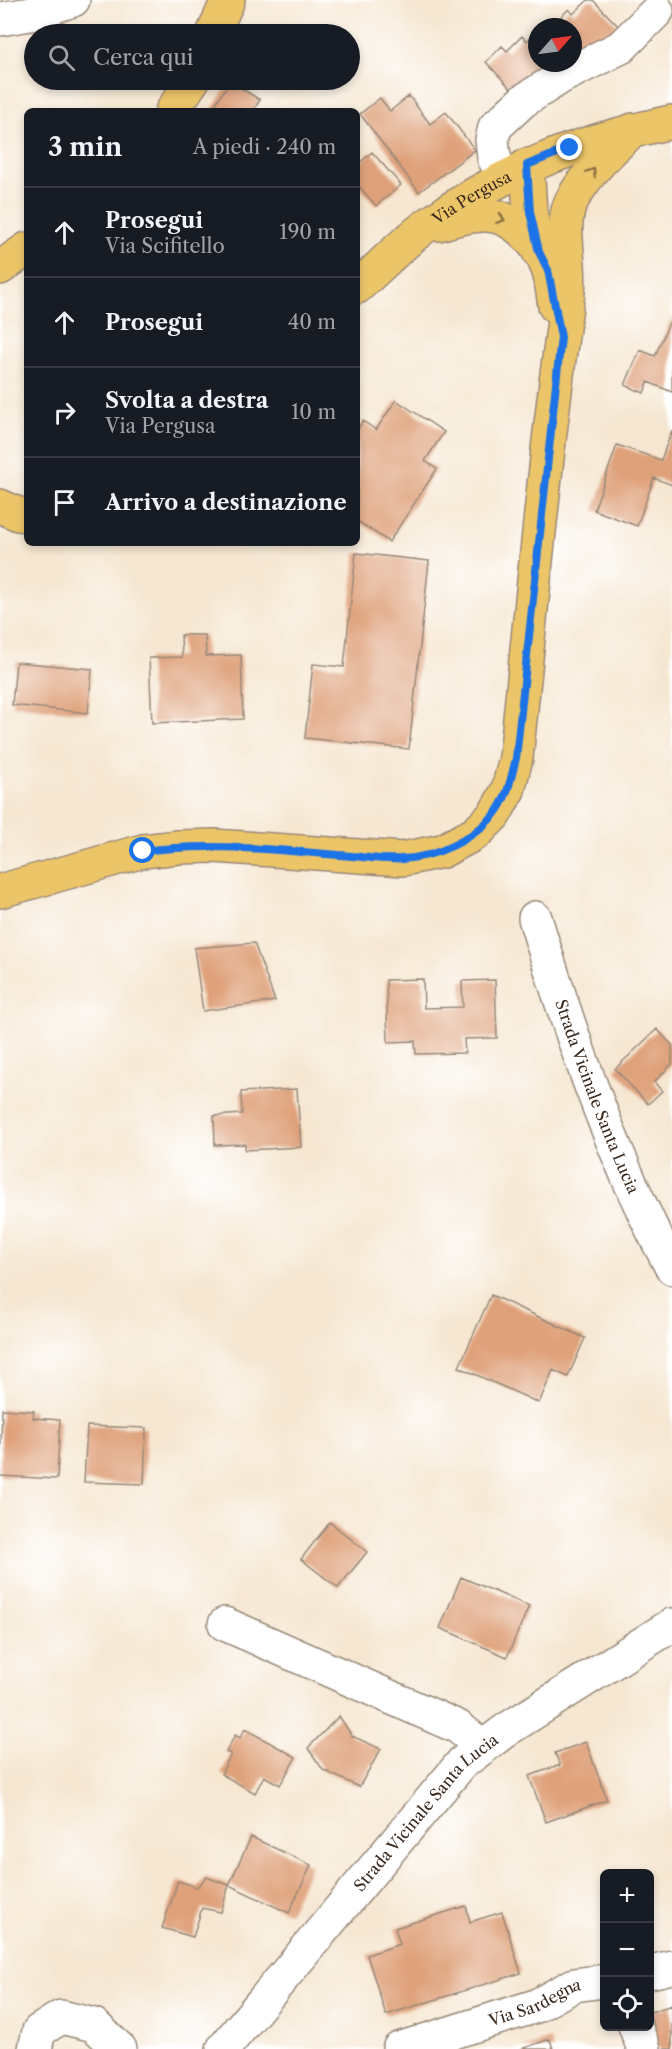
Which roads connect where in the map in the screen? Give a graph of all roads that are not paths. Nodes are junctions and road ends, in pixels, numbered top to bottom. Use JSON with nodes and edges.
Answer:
{"nodes":[{"id":1,"x":73,"y":0,"type":"edge"},
{"id":2,"x":228,"y":0,"type":"edge"},
{"id":3,"x":657,"y":11,"type":"dead end"},
{"id":4,"x":0,"y":19,"type":"edge"},
{"id":5,"x":217,"y":24,"type":"edge"},
{"id":6,"x":186,"y":90,"type":"edge"},
{"id":7,"x":174,"y":108,"type":"edge"},
{"id":8,"x":672,"y":122,"type":"edge"},
{"id":9,"x":633,"y":130,"type":"junction"},
{"id":10,"x":515,"y":171,"type":"junction"},
{"id":11,"x":567,"y":224,"type":"junction"},
{"id":12,"x":424,"y":228,"type":"junction"},
{"id":13,"x":24,"y":251,"type":"edge"},
{"id":14,"x":539,"y":252,"type":"junction"},
{"id":15,"x":0,"y":268,"type":"edge"},
{"id":16,"x":360,"y":284,"type":"edge"},
{"id":17,"x":561,"y":337,"type":"junction"},
{"id":18,"x":0,"y":506,"type":"edge"},
{"id":19,"x":24,"y":515,"type":"edge"},
{"id":20,"x":0,"y":891,"type":"edge"},
{"id":21,"x":535,"y":918,"type":"dead end"},
{"id":22,"x":672,"y":1268,"type":"edge"},
{"id":23,"x":225,"y":1624,"type":"dead end"},
{"id":24,"x":672,"y":1625,"type":"edge"},
{"id":25,"x":482,"y":1746,"type":"junction"},
{"id":26,"x":672,"y":1967,"type":"edge"},
{"id":27,"x":654,"y":1971,"type":"edge"},
{"id":28,"x":600,"y":1982,"type":"edge"},
{"id":29,"x":636,"y":2031,"type":"edge"},
{"id":30,"x":35,"y":2049,"type":"edge"},
{"id":31,"x":120,"y":2049,"type":"edge"},
{"id":32,"x":223,"y":2049,"type":"edge"},
{"id":33,"x":399,"y":2049,"type":"edge"},
{"id":34,"x":644,"y":2049,"type":"edge"}],
"edges":[{"from":1,"to":4,"type":"street"},
{"from":2,"to":5,"type":"main road"},
{"from":3,"to":10,"type":"street"},
{"from":6,"to":7,"type":"main road"},
{"from":8,"to":9,"type":"main road","name":"Via Pergusa"},
{"from":9,"to":10,"type":"main road","name":"Via Pergusa"},
{"from":11,"to":9,"type":"main road","one_way":true},
{"from":10,"to":11,"type":"main road"},
{"from":10,"to":12,"type":"main road","name":"Via Pergusa"},
{"from":10,"to":14,"type":"main road"},
{"from":11,"to":17,"type":"main road"},
{"from":12,"to":14,"type":"main road","one_way":true},
{"from":12,"to":16,"type":"main road","name":"Via Pergusa"},
{"from":13,"to":15,"type":"main road"},
{"from":14,"to":17,"type":"main road"},
{"from":17,"to":20,"type":"main road"},
{"from":18,"to":19,"type":"main road"},
{"from":21,"to":22,"type":"street","name":"Strada Vicinale Santa Lucia"},
{"from":23,"to":25,"type":"street"},
{"from":24,"to":25,"type":"street","name":"Strada Vicinale Santa Lucia"},
{"from":25,"to":32,"type":"street","name":"Strada Vicinale Santa Lucia"},
{"from":26,"to":27,"type":"street"},
{"from":28,"to":33,"type":"street","name":"Via Sardegna"},
{"from":29,"to":34,"type":"street"},
{"from":30,"to":31,"type":"street"}]}
